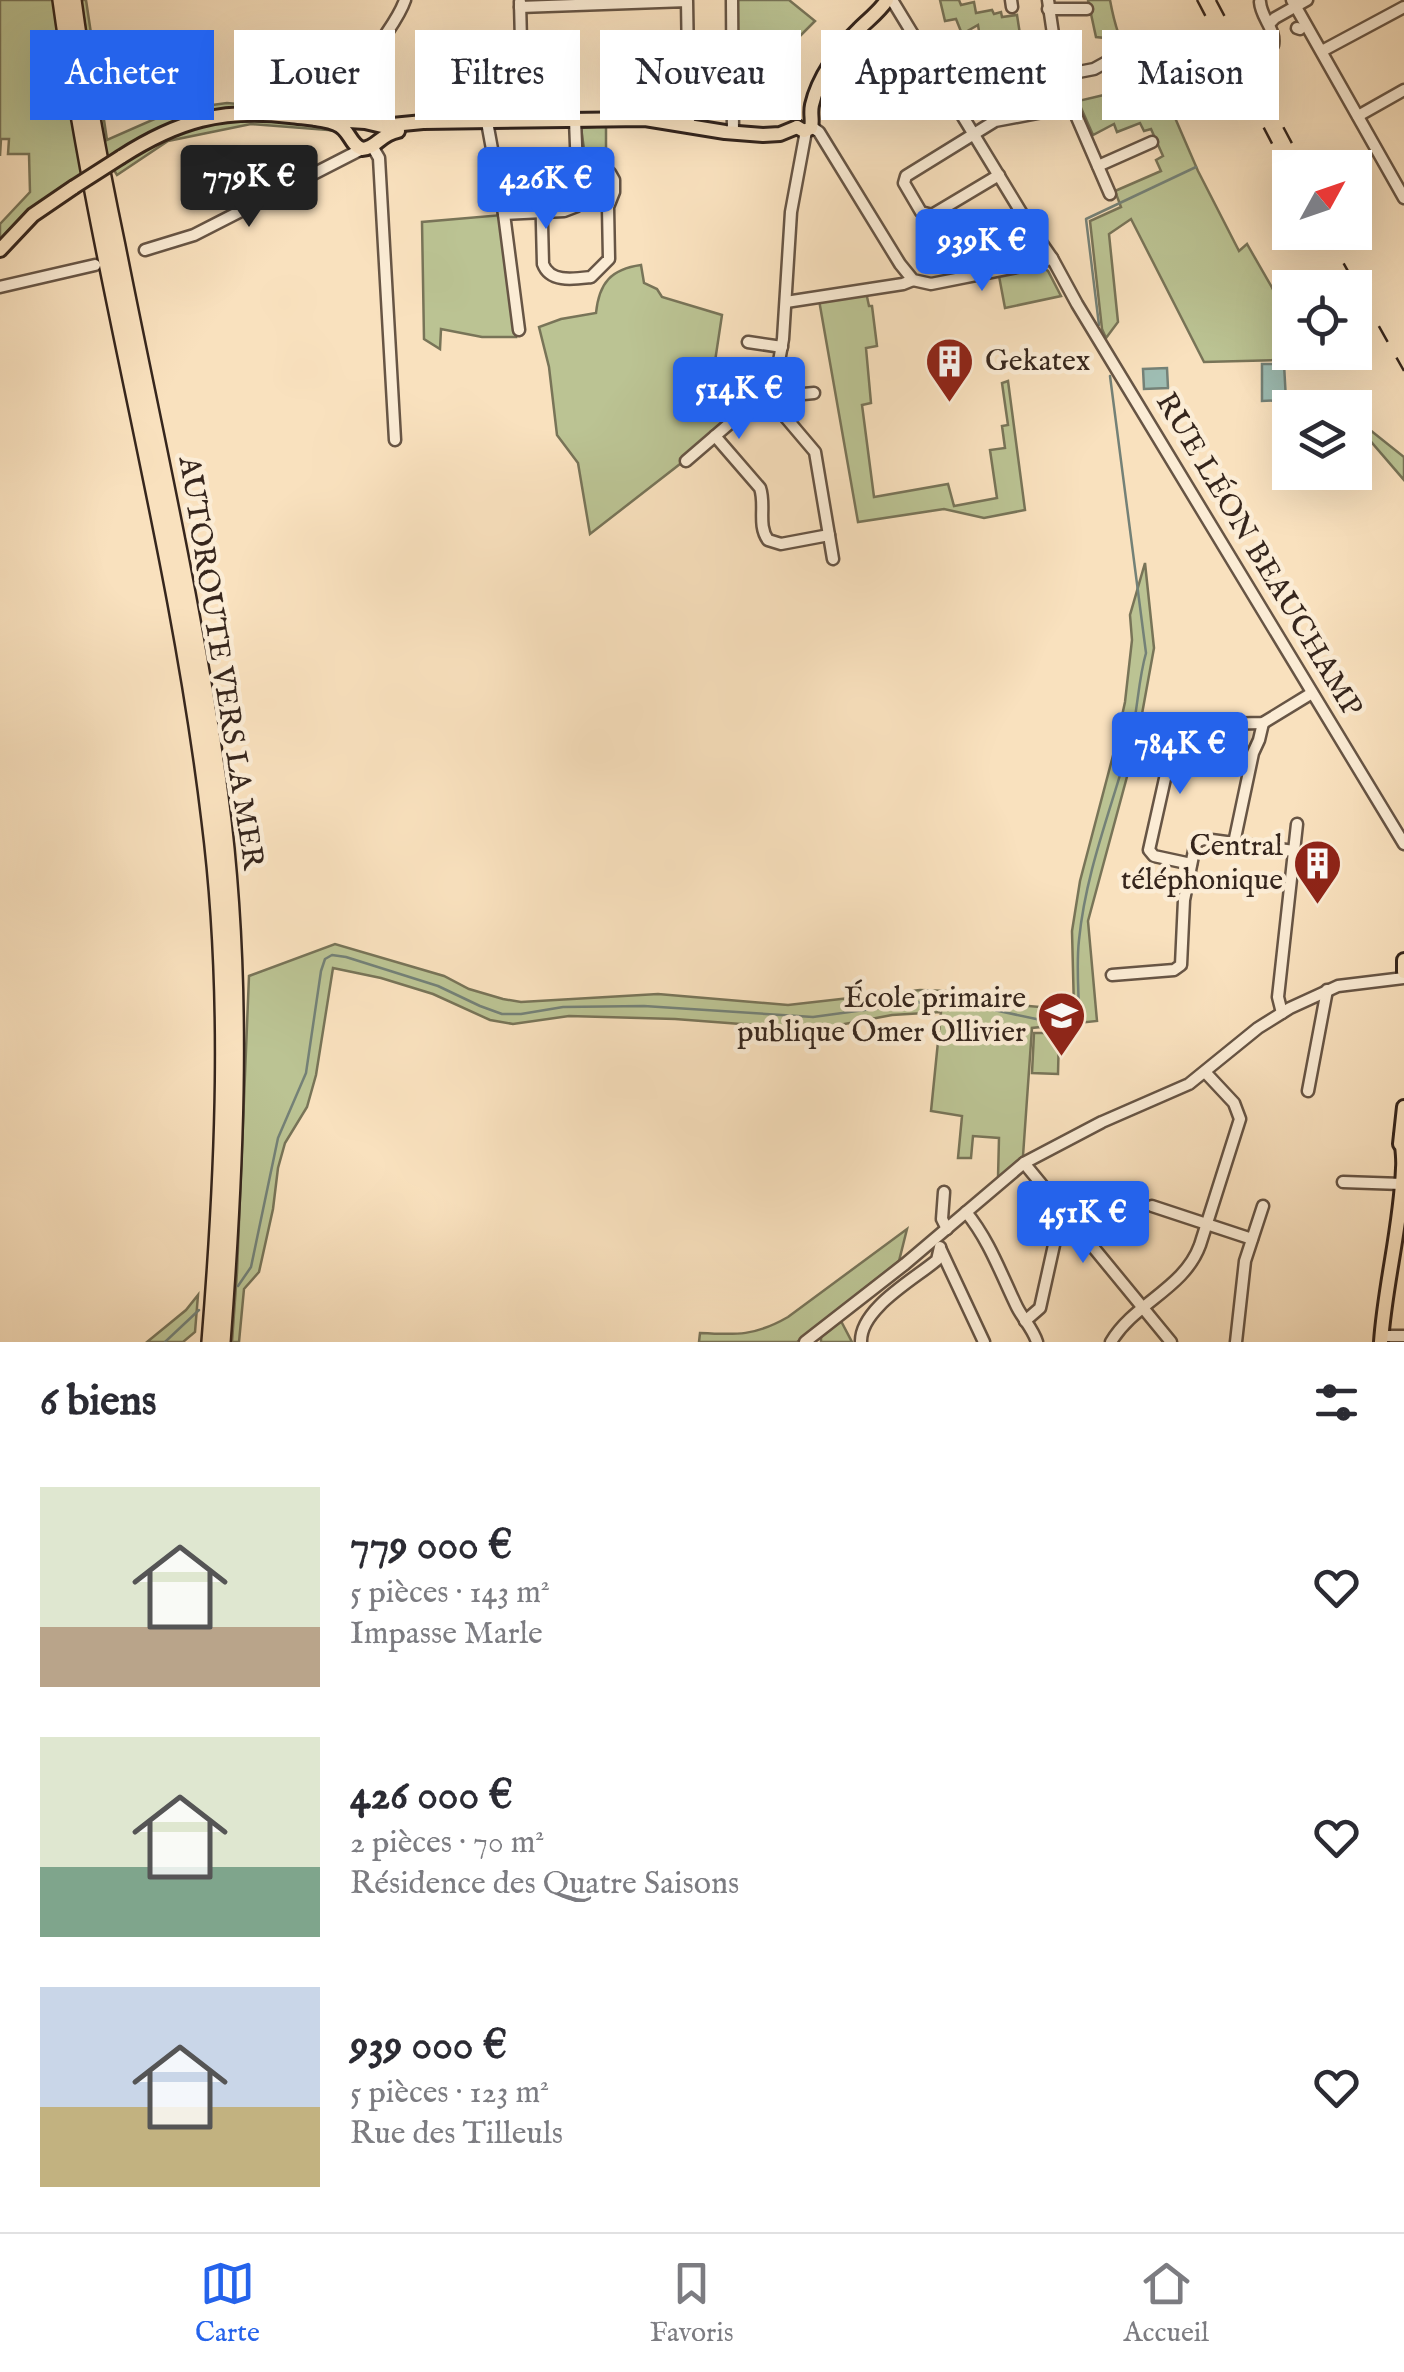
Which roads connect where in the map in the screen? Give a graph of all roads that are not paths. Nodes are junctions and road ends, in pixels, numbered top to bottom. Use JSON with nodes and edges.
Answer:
{"nodes":[{"id":1,"x":61,"y":0,"type":"edge"},
{"id":2,"x":73,"y":0,"type":"edge"},
{"id":3,"x":405,"y":0,"type":"edge"},
{"id":4,"x":732,"y":0,"type":"edge"},
{"id":5,"x":886,"y":0,"type":"edge"},
{"id":6,"x":1260,"y":2,"type":"dead end"},
{"id":7,"x":1298,"y":2,"type":"edge"},
{"id":8,"x":520,"y":3,"type":"edge"},
{"id":9,"x":1048,"y":5,"type":"edge"},
{"id":10,"x":1070,"y":5,"type":"edge"},
{"id":11,"x":1087,"y":8,"type":"dead end"},
{"id":12,"x":1402,"y":8,"type":"edge"},
{"id":13,"x":1268,"y":24,"type":"junction"},
{"id":14,"x":1052,"y":30,"type":"edge"},
{"id":15,"x":1270,"y":30,"type":"edge"},
{"id":16,"x":1322,"y":51,"type":"junction"},
{"id":17,"x":1404,"y":90,"type":"edge"},
{"id":18,"x":234,"y":115,"type":"edge"},
{"id":19,"x":1358,"y":116,"type":"junction"},
{"id":20,"x":320,"y":120,"type":"edge"},
{"id":21,"x":328,"y":120,"type":"edge"},
{"id":22,"x":575,"y":120,"type":"joint"},
{"id":23,"x":580,"y":120,"type":"edge"},
{"id":24,"x":997,"y":120,"type":"edge"},
{"id":25,"x":1077,"y":120,"type":"edge"},
{"id":26,"x":523,"y":121,"type":"junction"},
{"id":27,"x":487,"y":122,"type":"junction"},
{"id":28,"x":365,"y":123,"type":"junction"},
{"id":29,"x":435,"y":123,"type":"junction"},
{"id":30,"x":806,"y":124,"type":"junction"},
{"id":31,"x":689,"y":125,"type":"junction"},
{"id":32,"x":733,"y":133,"type":"junction"},
{"id":33,"x":974,"y":134,"type":"junction"},
{"id":34,"x":1152,"y":142,"type":"dead end"},
{"id":35,"x":362,"y":143,"type":"junction"},
{"id":36,"x":1098,"y":166,"type":"junction"},
{"id":37,"x":577,"y":170,"type":"junction"},
{"id":38,"x":999,"y":176,"type":"junction"},
{"id":39,"x":1110,"y":194,"type":"dead end"},
{"id":40,"x":1404,"y":198,"type":"edge"},
{"id":41,"x":577,"y":206,"type":"dead end"},
{"id":42,"x":542,"y":212,"type":"junction"},
{"id":43,"x":504,"y":214,"type":"junction"},
{"id":44,"x":0,"y":250,"type":"edge"},
{"id":45,"x":145,"y":250,"type":"dead end"},
{"id":46,"x":1049,"y":260,"type":"junction"},
{"id":47,"x":94,"y":265,"type":"dead end"},
{"id":48,"x":913,"y":280,"type":"junction"},
{"id":49,"x":0,"y":287,"type":"edge"},
{"id":50,"x":786,"y":302,"type":"junction"},
{"id":51,"x":519,"y":330,"type":"dead end"},
{"id":52,"x":748,"y":342,"type":"dead end"},
{"id":53,"x":782,"y":347,"type":"junction"},
{"id":54,"x":766,"y":393,"type":"junction"},
{"id":55,"x":814,"y":393,"type":"dead end"},
{"id":56,"x":777,"y":407,"type":"junction"},
{"id":57,"x":714,"y":436,"type":"junction"},
{"id":58,"x":396,"y":440,"type":"dead end"},
{"id":59,"x":686,"y":461,"type":"dead end"},
{"id":60,"x":829,"y":535,"type":"junction"},
{"id":61,"x":833,"y":559,"type":"dead end"},
{"id":62,"x":1312,"y":692,"type":"junction"},
{"id":63,"x":1263,"y":723,"type":"junction"},
{"id":64,"x":1296,"y":824,"type":"dead end"},
{"id":65,"x":1234,"y":843,"type":"junction"},
{"id":66,"x":1404,"y":844,"type":"edge"},
{"id":67,"x":1294,"y":850,"type":"junction"},
{"id":68,"x":1191,"y":864,"type":"junction"},
{"id":69,"x":1404,"y":960,"type":"edge"},
{"id":70,"x":1404,"y":973,"type":"edge"},
{"id":71,"x":1112,"y":976,"type":"dead end"},
{"id":72,"x":1327,"y":990,"type":"junction"},
{"id":73,"x":1282,"y":1013,"type":"junction"},
{"id":74,"x":1205,"y":1072,"type":"junction"},
{"id":75,"x":1308,"y":1091,"type":"dead end"},
{"id":76,"x":1404,"y":1107,"type":"edge"},
{"id":77,"x":1024,"y":1163,"type":"junction"},
{"id":78,"x":1342,"y":1182,"type":"dead end"},
{"id":79,"x":1398,"y":1183,"type":"edge"},
{"id":80,"x":944,"y":1192,"type":"dead end"},
{"id":81,"x":1402,"y":1204,"type":"edge"},
{"id":82,"x":1152,"y":1206,"type":"dead end"},
{"id":83,"x":1263,"y":1206,"type":"dead end"},
{"id":84,"x":1062,"y":1209,"type":"junction"},
{"id":85,"x":966,"y":1212,"type":"junction"},
{"id":86,"x":1207,"y":1225,"type":"junction"},
{"id":87,"x":946,"y":1229,"type":"junction"},
{"id":88,"x":1252,"y":1239,"type":"junction"},
{"id":89,"x":938,"y":1242,"type":"junction"},
{"id":90,"x":1394,"y":1252,"type":"junction"},
{"id":91,"x":1143,"y":1309,"type":"junction"},
{"id":92,"x":1025,"y":1321,"type":"junction"},
{"id":93,"x":1404,"y":1336,"type":"edge"},
{"id":94,"x":1384,"y":1339,"type":"edge"},
{"id":95,"x":210,"y":1342,"type":"edge"},
{"id":96,"x":222,"y":1342,"type":"edge"},
{"id":97,"x":806,"y":1342,"type":"edge"},
{"id":98,"x":861,"y":1342,"type":"edge"},
{"id":99,"x":984,"y":1342,"type":"edge"},
{"id":100,"x":1037,"y":1342,"type":"edge"},
{"id":101,"x":1111,"y":1342,"type":"edge"},
{"id":102,"x":1170,"y":1342,"type":"edge"},
{"id":103,"x":1236,"y":1342,"type":"edge"}],
"edges":[{"from":1,"to":95,"type":"highway"},
{"from":2,"to":96,"type":"highway","name":"AUTOROUTE VERS LA MER"},
{"from":3,"to":28,"type":"street"},
{"from":4,"to":32,"type":"street"},
{"from":5,"to":30,"type":"main road"},
{"from":5,"to":33,"type":"street","name":"RUE LÉON BEAUCHAMP"},
{"from":6,"to":13,"type":"street"},
{"from":7,"to":13,"type":"street"},
{"from":7,"to":16,"type":"street"},
{"from":8,"to":26,"type":"street"},
{"from":8,"to":31,"type":"street"},
{"from":9,"to":10,"type":"street"},
{"from":9,"to":14,"type":"street"},
{"from":10,"to":11,"type":"street"},
{"from":12,"to":16,"type":"street"},
{"from":13,"to":15,"type":"street"},
{"from":16,"to":19,"type":"street"},
{"from":17,"to":19,"type":"street"},
{"from":18,"to":44,"type":"main road","bridge":true},
{"from":19,"to":40,"type":"street"},
{"from":20,"to":35,"type":"main road"},
{"from":21,"to":28,"type":"main road"},
{"from":22,"to":26,"type":"main road"},
{"from":22,"to":37,"type":"street"},
{"from":23,"to":31,"type":"main road"},
{"from":24,"to":33,"type":"street"},
{"from":25,"to":36,"type":"street"},
{"from":26,"to":27,"type":"main road"},
{"from":27,"to":29,"type":"main road"},
{"from":27,"to":43,"type":"street"},
{"from":28,"to":29,"type":"main road"},
{"from":28,"to":35,"type":"main road"},
{"from":28,"to":35,"type":"main road"},
{"from":29,"to":35,"type":"main road"},
{"from":30,"to":32,"type":"main road"},
{"from":30,"to":48,"type":"street"},
{"from":30,"to":50,"type":"street"},
{"from":31,"to":32,"type":"main road"},
{"from":33,"to":38,"type":"street","name":"RUE LÉON BEAUCHAMP"},
{"from":33,"to":38,"type":"street"},
{"from":34,"to":36,"type":"street"},
{"from":35,"to":45,"type":"street"},
{"from":35,"to":58,"type":"street"},
{"from":36,"to":39,"type":"street"},
{"from":37,"to":42,"type":"street"},
{"from":37,"to":42,"type":"street"},
{"from":38,"to":46,"type":"street","name":"RUE LÉON BEAUCHAMP"},
{"from":41,"to":42,"type":"street"},
{"from":42,"to":43,"type":"street"},
{"from":43,"to":51,"type":"street"},
{"from":46,"to":48,"type":"street"},
{"from":46,"to":62,"type":"street","name":"RUE LÉON BEAUCHAMP"},
{"from":47,"to":49,"type":"street"},
{"from":48,"to":50,"type":"street"},
{"from":50,"to":53,"type":"street"},
{"from":52,"to":53,"type":"street"},
{"from":53,"to":54,"type":"street"},
{"from":54,"to":56,"type":"street"},
{"from":54,"to":57,"type":"street"},
{"from":55,"to":56,"type":"street"},
{"from":56,"to":60,"type":"street"},
{"from":57,"to":59,"type":"street"},
{"from":57,"to":60,"type":"street"},
{"from":60,"to":61,"type":"street"},
{"from":62,"to":63,"type":"street"},
{"from":62,"to":66,"type":"street","name":"RUE LÉON BEAUCHAMP"},
{"from":63,"to":65,"type":"street"},
{"from":63,"to":68,"type":"street"},
{"from":64,"to":67,"type":"street"},
{"from":65,"to":67,"type":"street"},
{"from":65,"to":68,"type":"street"},
{"from":67,"to":73,"type":"street"},
{"from":68,"to":71,"type":"street"},
{"from":69,"to":70,"type":"main road"},
{"from":70,"to":72,"type":"street"},
{"from":72,"to":73,"type":"street"},
{"from":72,"to":75,"type":"street"},
{"from":73,"to":74,"type":"street"},
{"from":74,"to":77,"type":"street"},
{"from":74,"to":86,"type":"street"},
{"from":76,"to":79,"type":"main road"},
{"from":77,"to":84,"type":"street"},
{"from":77,"to":85,"type":"street"},
{"from":78,"to":79,"type":"street"},
{"from":79,"to":81,"type":"main road"},
{"from":79,"to":90,"type":"main road"},
{"from":80,"to":87,"type":"street"},
{"from":81,"to":90,"type":"main road"},
{"from":82,"to":86,"type":"street"},
{"from":83,"to":88,"type":"street"},
{"from":84,"to":91,"type":"street"},
{"from":84,"to":92,"type":"street"},
{"from":85,"to":87,"type":"street"},
{"from":85,"to":92,"type":"street"},
{"from":86,"to":88,"type":"street"},
{"from":86,"to":91,"type":"street"},
{"from":87,"to":89,"type":"street"},
{"from":88,"to":103,"type":"street"},
{"from":89,"to":97,"type":"street"},
{"from":89,"to":98,"type":"street"},
{"from":89,"to":99,"type":"street"},
{"from":90,"to":94,"type":"main road"},
{"from":91,"to":101,"type":"street"},
{"from":91,"to":102,"type":"street"},
{"from":92,"to":100,"type":"street"},
{"from":93,"to":94,"type":"street"}]}
